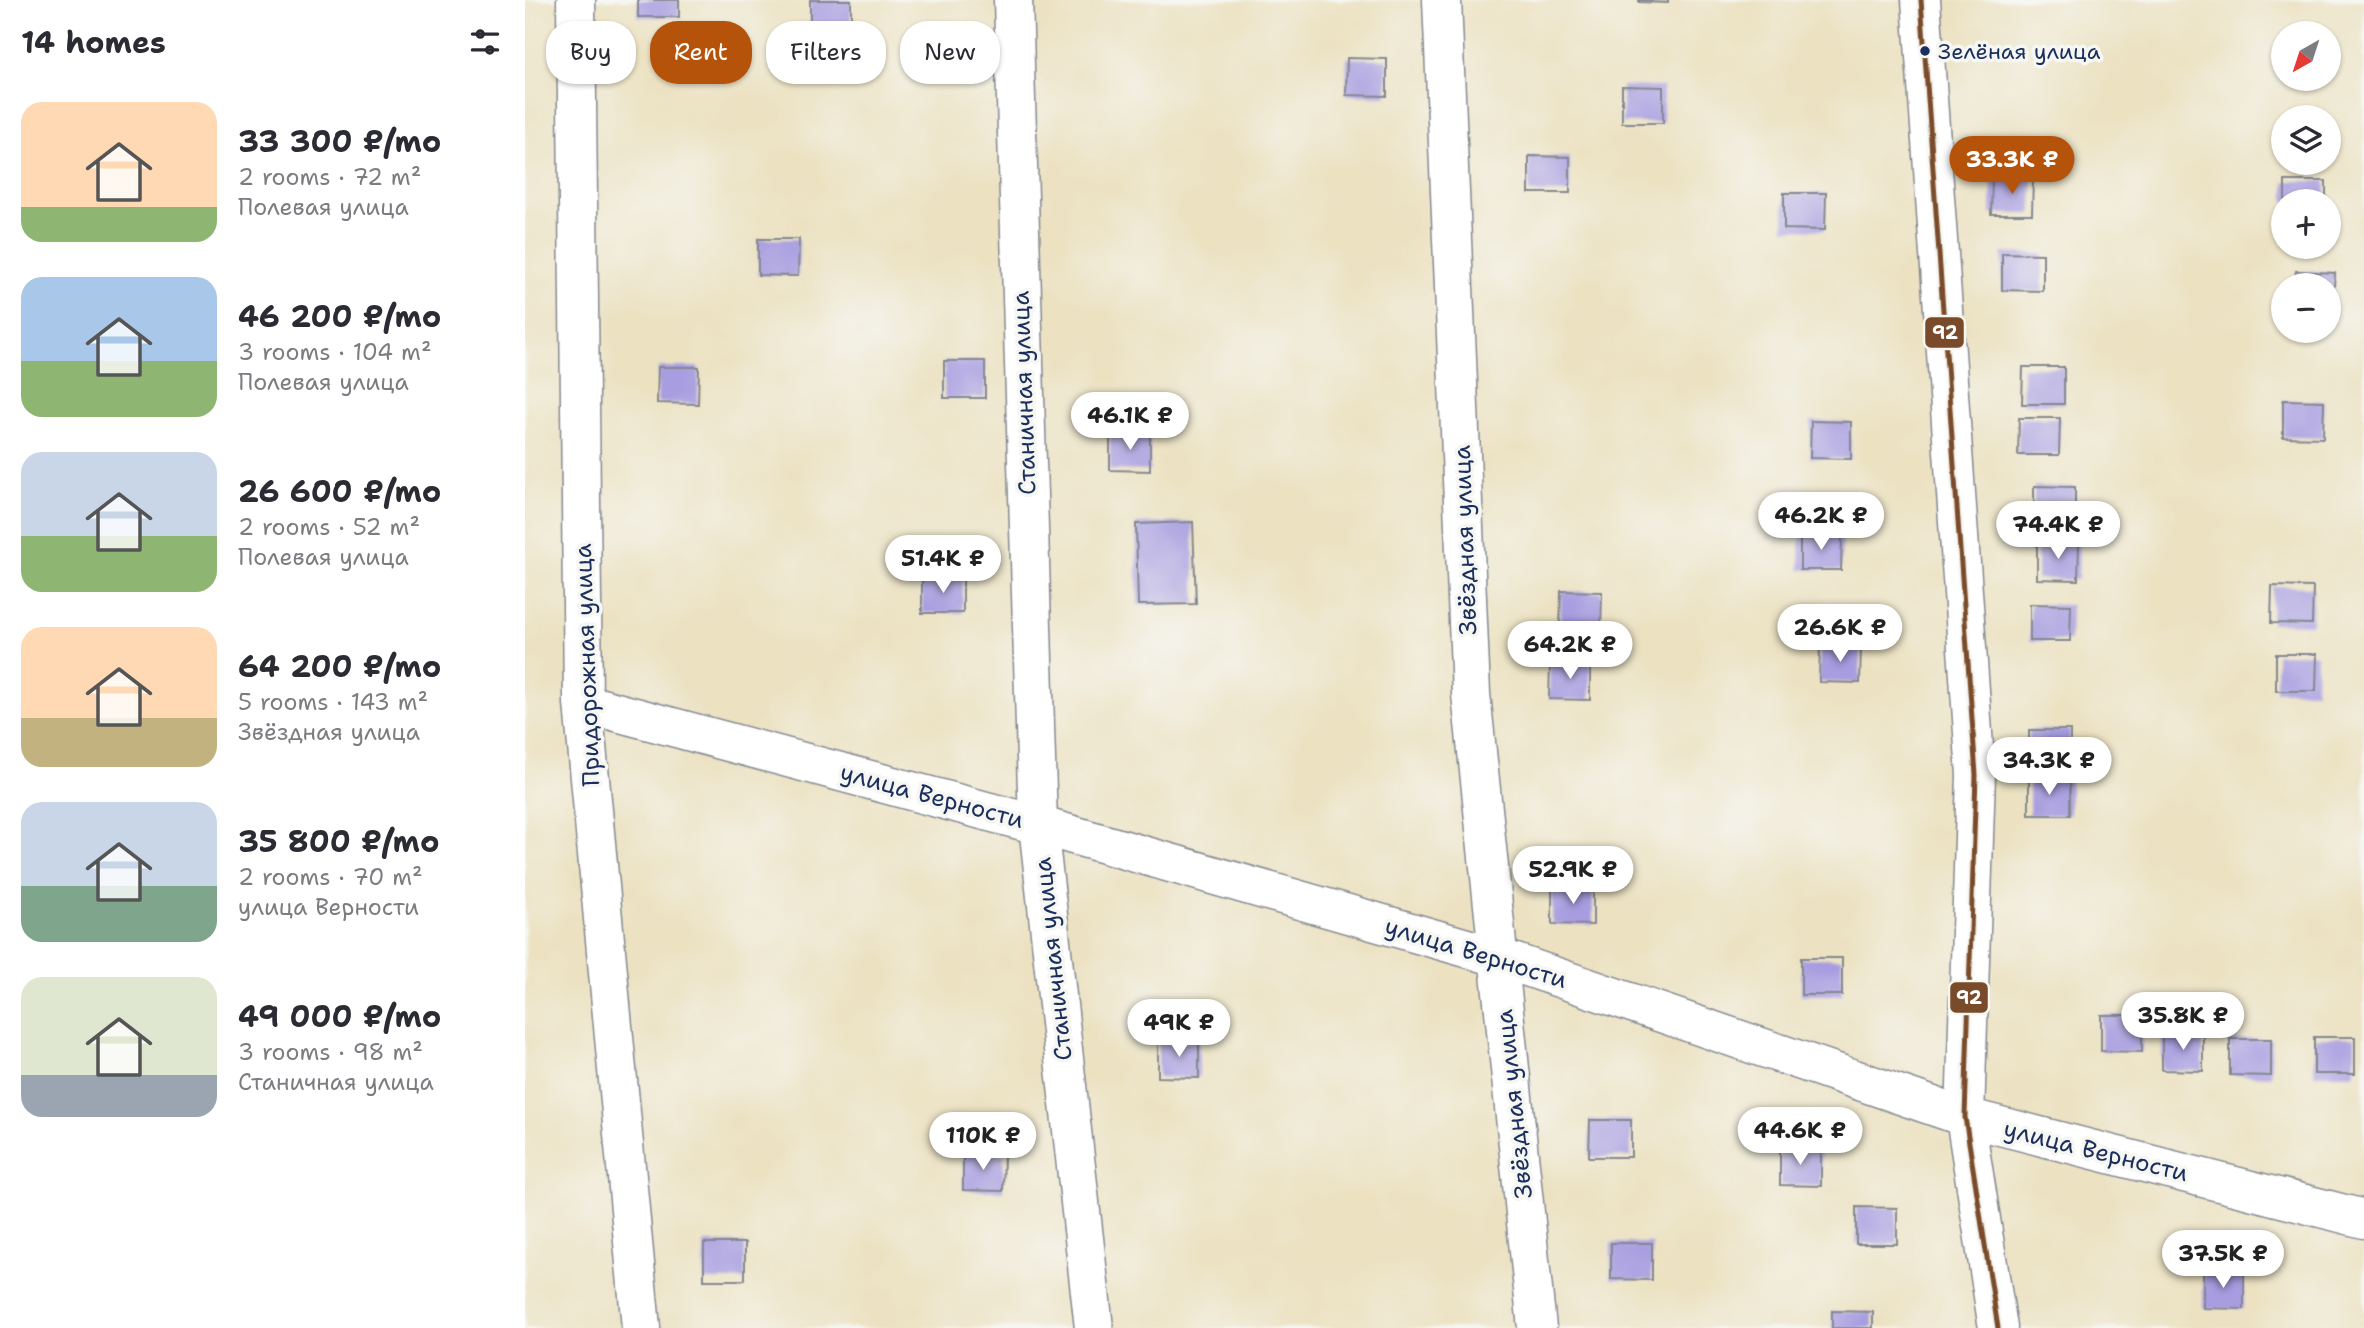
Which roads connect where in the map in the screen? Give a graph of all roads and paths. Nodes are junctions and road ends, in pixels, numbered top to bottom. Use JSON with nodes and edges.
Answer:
{"nodes":[{"id":1,"x":576,"y":0,"type":"edge"},
{"id":2,"x":1013,"y":0,"type":"edge"},
{"id":3,"x":1442,"y":0,"type":"edge"},
{"id":4,"x":1921,"y":0,"type":"edge"},
{"id":5,"x":583,"y":703,"type":"junction"},
{"id":6,"x":1038,"y":825,"type":"junction"},
{"id":7,"x":1498,"y":957,"type":"junction"},
{"id":8,"x":1965,"y":1117,"type":"junction"},
{"id":9,"x":2364,"y":1219,"type":"edge"},
{"id":10,"x":641,"y":1328,"type":"edge"},
{"id":11,"x":1094,"y":1328,"type":"edge"},
{"id":12,"x":1537,"y":1328,"type":"edge"},
{"id":13,"x":1998,"y":1328,"type":"edge"}],
"edges":[{"from":1,"to":5,"type":"street","name":"Придорожная улица"},
{"from":2,"to":6,"type":"street","name":"Станичная улица"},
{"from":3,"to":7,"type":"street","name":"Звёздная улица"},
{"from":4,"to":8,"type":"street"},
{"from":5,"to":6,"type":"street","name":"улица Верности"},
{"from":5,"to":10,"type":"street","name":"Придорожная улица"},
{"from":6,"to":7,"type":"street","name":"улица Верности"},
{"from":6,"to":11,"type":"street","name":"Станичная улица"},
{"from":7,"to":8,"type":"street","name":"улица Верности"},
{"from":7,"to":12,"type":"street","name":"Звёздная улица"},
{"from":8,"to":9,"type":"street","name":"улица Верности"},
{"from":8,"to":13,"type":"street"}]}
